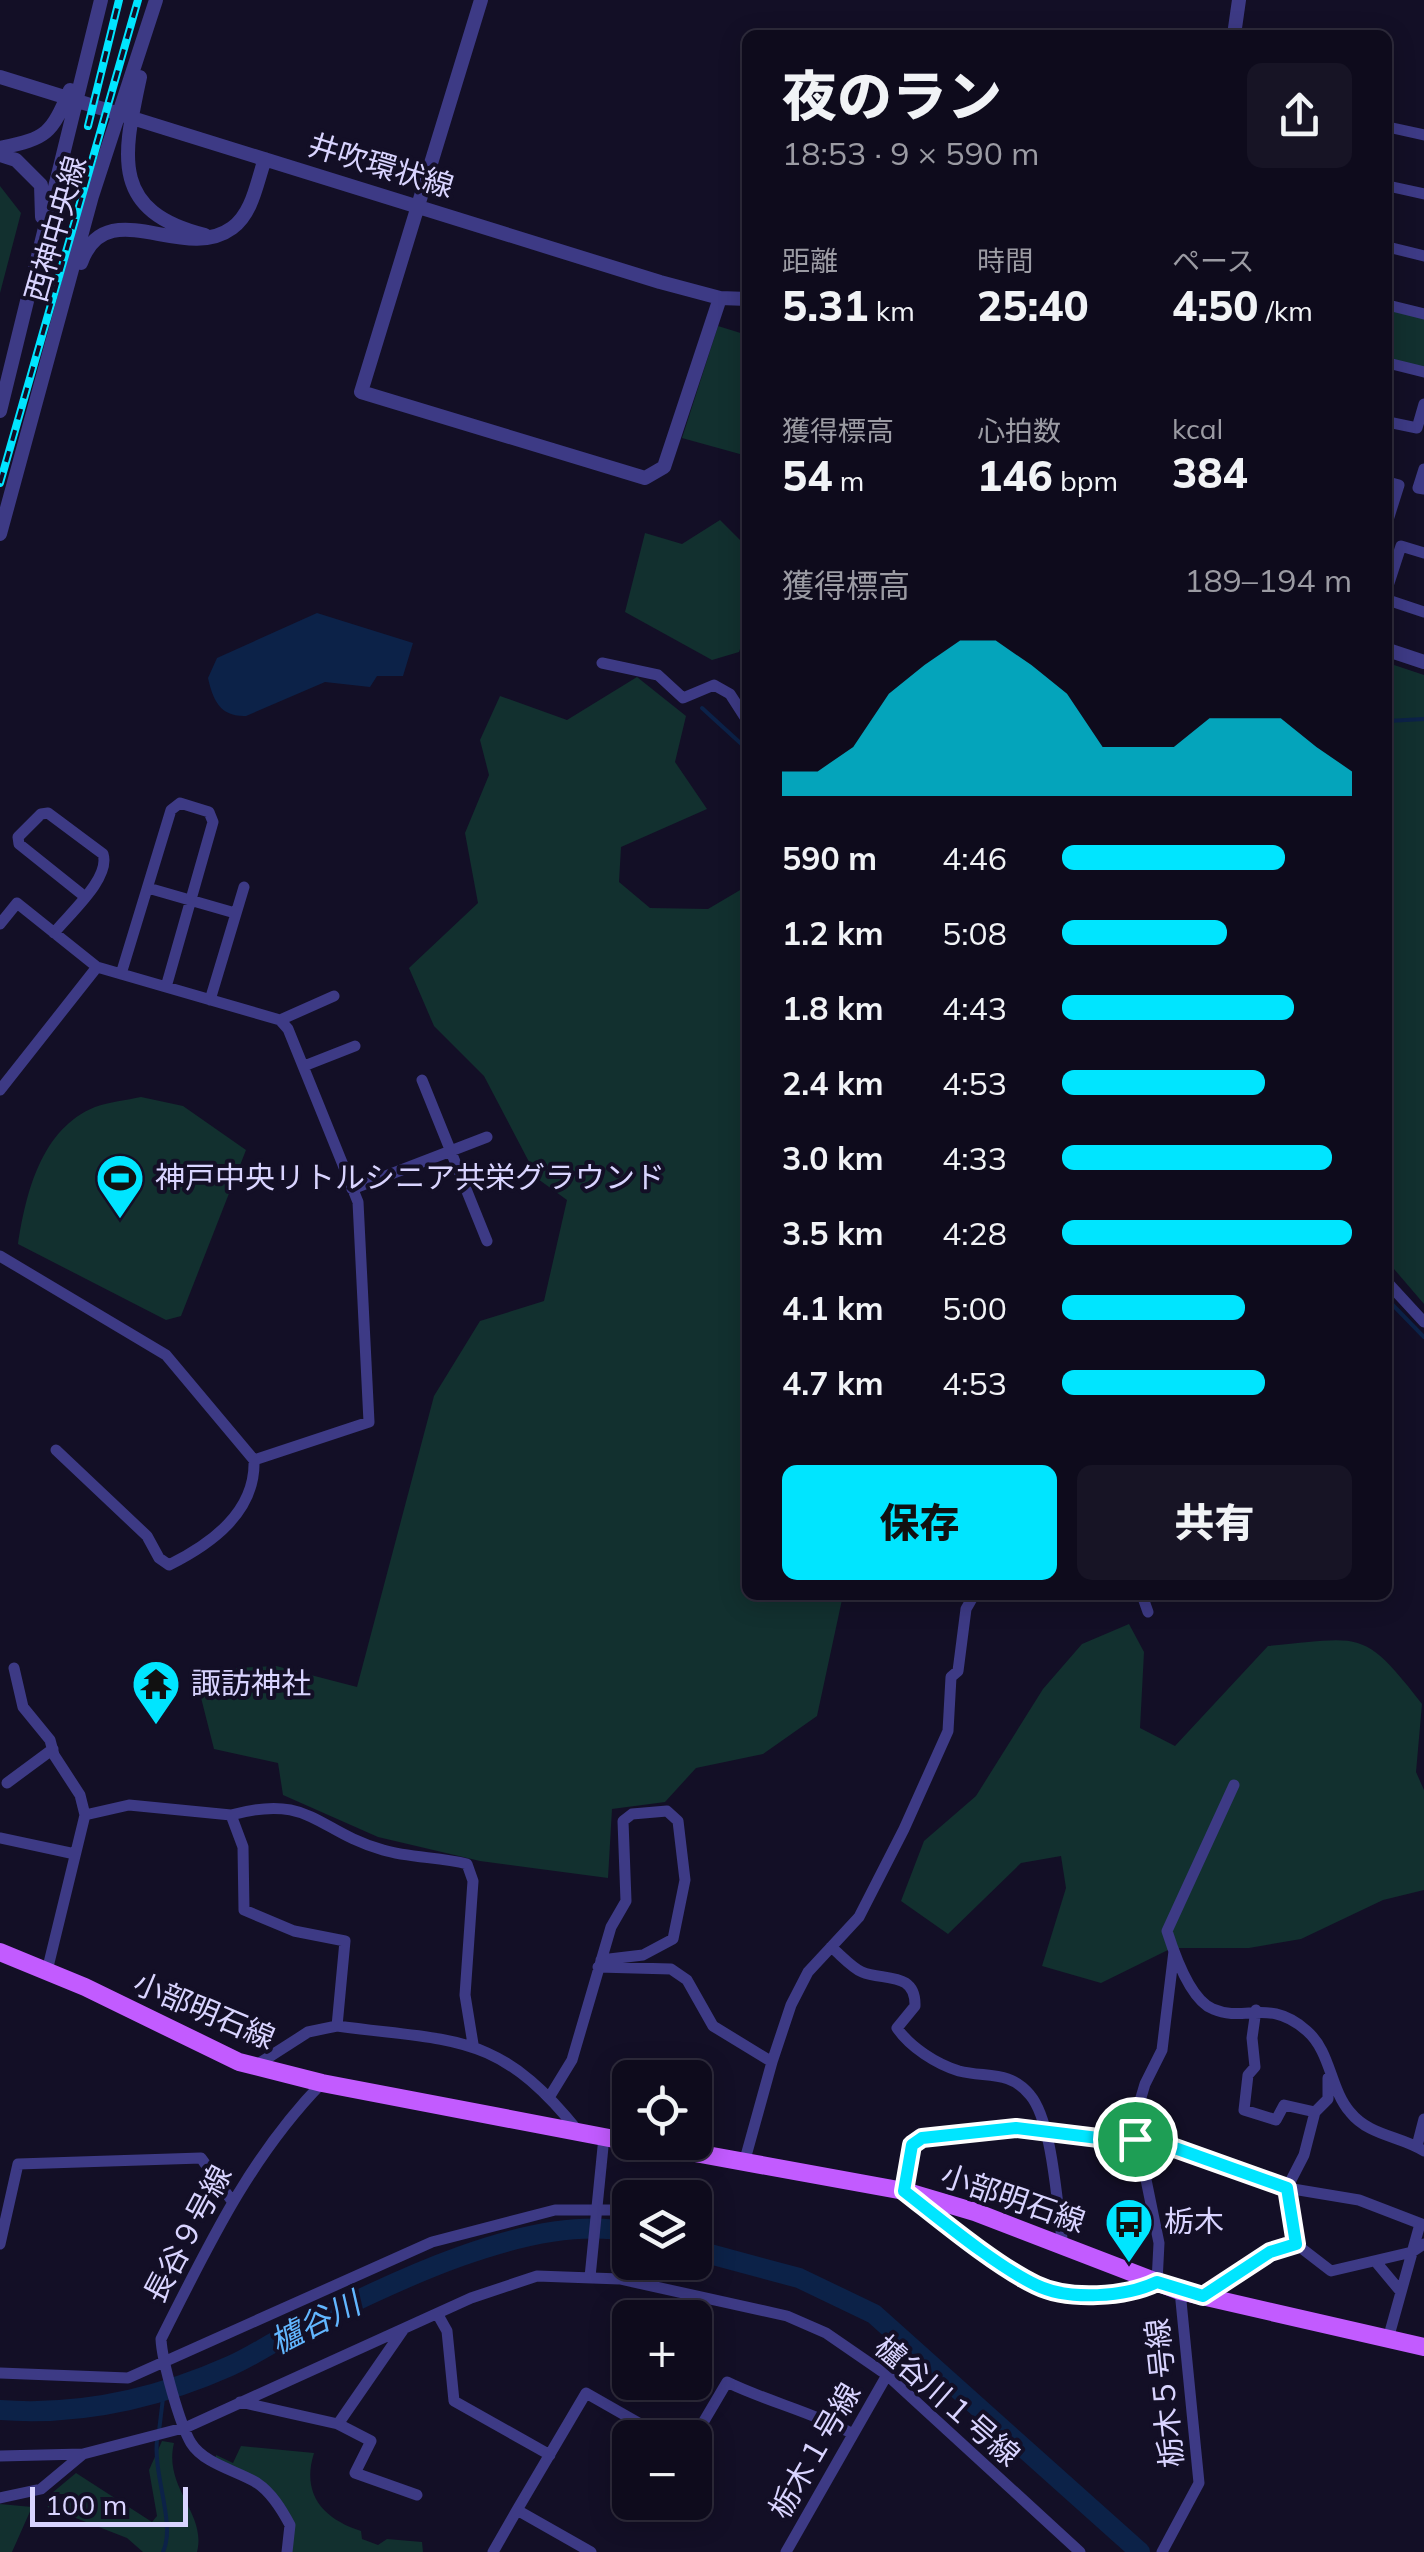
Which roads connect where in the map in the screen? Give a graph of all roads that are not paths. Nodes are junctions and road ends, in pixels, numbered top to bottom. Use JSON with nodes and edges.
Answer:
{"nodes":[{"id":1,"x":98,"y":0,"type":"edge"},
{"id":2,"x":481,"y":0,"type":"edge"},
{"id":3,"x":1239,"y":0,"type":"edge"},
{"id":4,"x":155,"y":5,"type":"edge"},
{"id":5,"x":1235,"y":30,"type":"edge"},
{"id":6,"x":0,"y":77,"type":"edge"},
{"id":7,"x":1392,"y":128,"type":"edge"},
{"id":8,"x":1424,"y":135,"type":"edge"},
{"id":9,"x":0,"y":151,"type":"edge"},
{"id":10,"x":265,"y":159,"type":"junction"},
{"id":11,"x":1392,"y":187,"type":"edge"},
{"id":12,"x":1424,"y":194,"type":"edge"},
{"id":13,"x":417,"y":206,"type":"junction"},
{"id":14,"x":211,"y":237,"type":"junction"},
{"id":15,"x":1392,"y":248,"type":"edge"},
{"id":16,"x":1424,"y":256,"type":"edge"},
{"id":17,"x":720,"y":298,"type":"junction"},
{"id":18,"x":742,"y":298,"type":"edge"},
{"id":19,"x":1392,"y":306,"type":"edge"},
{"id":20,"x":1424,"y":314,"type":"edge"},
{"id":21,"x":19,"y":341,"type":"junction"},
{"id":22,"x":48,"y":353,"type":"junction"},
{"id":23,"x":1392,"y":364,"type":"edge"},
{"id":24,"x":1424,"y":372,"type":"edge"},
{"id":25,"x":1424,"y":404,"type":"edge"},
{"id":26,"x":0,"y":411,"type":"edge"},
{"id":27,"x":1392,"y":423,"type":"edge"},
{"id":28,"x":1424,"y":469,"type":"edge"},
{"id":29,"x":1392,"y":483,"type":"edge"},
{"id":30,"x":1424,"y":490,"type":"edge"},
{"id":31,"x":1392,"y":507,"type":"edge"},
{"id":32,"x":0,"y":534,"type":"edge"},
{"id":33,"x":1424,"y":553,"type":"edge"},
{"id":34,"x":1392,"y":574,"type":"edge"},
{"id":35,"x":1392,"y":601,"type":"edge"},
{"id":36,"x":1424,"y":612,"type":"edge"},
{"id":37,"x":1392,"y":651,"type":"edge"},
{"id":38,"x":1424,"y":662,"type":"edge"},
{"id":39,"x":602,"y":663,"type":"dead end"},
{"id":40,"x":742,"y":713,"type":"edge"},
{"id":41,"x":244,"y":887,"type":"dead end"},
{"id":42,"x":148,"y":888,"type":"junction"},
{"id":43,"x":84,"y":896,"type":"junction"},
{"id":44,"x":192,"y":902,"type":"junction"},
{"id":45,"x":235,"y":913,"type":"junction"},
{"id":46,"x":0,"y":924,"type":"edge"},
{"id":47,"x":54,"y":932,"type":"junction"},
{"id":48,"x":97,"y":967,"type":"junction"},
{"id":49,"x":121,"y":974,"type":"junction"},
{"id":50,"x":166,"y":987,"type":"junction"},
{"id":51,"x":334,"y":996,"type":"dead end"},
{"id":52,"x":210,"y":1000,"type":"junction"},
{"id":53,"x":280,"y":1020,"type":"junction"},
{"id":54,"x":355,"y":1046,"type":"dead end"},
{"id":55,"x":304,"y":1066,"type":"junction"},
{"id":56,"x":422,"y":1080,"type":"dead end"},
{"id":57,"x":0,"y":1090,"type":"edge"},
{"id":58,"x":487,"y":1137,"type":"dead end"},
{"id":59,"x":449,"y":1152,"type":"junction"},
{"id":60,"x":352,"y":1189,"type":"junction"},
{"id":61,"x":487,"y":1242,"type":"dead end"},
{"id":62,"x":0,"y":1256,"type":"edge"},
{"id":63,"x":1392,"y":1287,"type":"edge"},
{"id":64,"x":1424,"y":1322,"type":"edge"},
{"id":65,"x":56,"y":1450,"type":"dead end"},
{"id":66,"x":254,"y":1460,"type":"junction"},
{"id":67,"x":971,"y":1600,"type":"edge"},
{"id":68,"x":1144,"y":1600,"type":"edge"},
{"id":69,"x":1148,"y":1612,"type":"dead end"},
{"id":70,"x":14,"y":1668,"type":"dead end"},
{"id":71,"x":53,"y":1749,"type":"junction"},
{"id":72,"x":7,"y":1783,"type":"dead end"},
{"id":73,"x":1234,"y":1785,"type":"dead end"},
{"id":74,"x":232,"y":1814,"type":"junction"},
{"id":75,"x":85,"y":1815,"type":"junction"},
{"id":76,"x":0,"y":1838,"type":"edge"},
{"id":77,"x":74,"y":1854,"type":"junction"},
{"id":78,"x":831,"y":1947,"type":"junction"},
{"id":79,"x":1174,"y":1951,"type":"junction"},
{"id":80,"x":0,"y":1952,"type":"edge"},
{"id":81,"x":600,"y":1964,"type":"junction"},
{"id":82,"x":46,"y":1971,"type":"junction"},
{"id":83,"x":1256,"y":2010,"type":"junction"},
{"id":84,"x":337,"y":2026,"type":"junction"},
{"id":85,"x":473,"y":2044,"type":"junction"},
{"id":86,"x":772,"y":2062,"type":"junction"},
{"id":87,"x":255,"y":2066,"type":"junction"},
{"id":88,"x":1328,"y":2068,"type":"junction"},
{"id":89,"x":322,"y":2083,"type":"junction"},
{"id":90,"x":550,"y":2096,"type":"junction"},
{"id":91,"x":1314,"y":2112,"type":"junction"},
{"id":92,"x":1424,"y":2119,"type":"edge"},
{"id":93,"x":1044,"y":2128,"type":"junction"},
{"id":94,"x":579,"y":2132,"type":"junction"},
{"id":95,"x":604,"y":2137,"type":"junction"},
{"id":96,"x":612,"y":2138,"type":"edge"},
{"id":97,"x":1135,"y":2139,"type":"junction"},
{"id":98,"x":1420,"y":2149,"type":"edge"},
{"id":99,"x":712,"y":2157,"type":"edge"},
{"id":100,"x":744,"y":2163,"type":"junction"},
{"id":101,"x":1287,"y":2188,"type":"junction"},
{"id":102,"x":5,"y":2191,"type":"edge"},
{"id":103,"x":904,"y":2191,"type":"junction"},
{"id":104,"x":232,"y":2200,"type":"junction"},
{"id":105,"x":594,"y":2210,"type":"junction"},
{"id":106,"x":612,"y":2210,"type":"edge"},
{"id":107,"x":1422,"y":2224,"type":"edge"},
{"id":108,"x":0,"y":2244,"type":"edge"},
{"id":109,"x":1296,"y":2244,"type":"junction"},
{"id":110,"x":1424,"y":2244,"type":"edge"},
{"id":111,"x":1063,"y":2245,"type":"junction"},
{"id":112,"x":1412,"y":2252,"type":"junction"},
{"id":113,"x":1376,"y":2262,"type":"junction"},
{"id":114,"x":590,"y":2277,"type":"junction"},
{"id":115,"x":1157,"y":2282,"type":"junction"},
{"id":116,"x":1180,"y":2291,"type":"junction"},
{"id":117,"x":1401,"y":2292,"type":"junction"},
{"id":118,"x":1203,"y":2296,"type":"junction"},
{"id":119,"x":438,"y":2315,"type":"junction"},
{"id":120,"x":404,"y":2330,"type":"junction"},
{"id":121,"x":1388,"y":2339,"type":"junction"},
{"id":122,"x":1424,"y":2347,"type":"edge"},
{"id":123,"x":162,"y":2360,"type":"junction"},
{"id":124,"x":0,"y":2373,"type":"edge"},
{"id":125,"x":887,"y":2375,"type":"junction"},
{"id":126,"x":240,"y":2402,"type":"junction"},
{"id":127,"x":633,"y":2420,"type":"edge"},
{"id":128,"x":705,"y":2420,"type":"edge"},
{"id":129,"x":338,"y":2424,"type":"junction"},
{"id":130,"x":187,"y":2427,"type":"junction"},
{"id":131,"x":853,"y":2434,"type":"junction"},
{"id":132,"x":84,"y":2454,"type":"junction"},
{"id":133,"x":550,"y":2455,"type":"junction"},
{"id":134,"x":0,"y":2456,"type":"edge"},
{"id":135,"x":416,"y":2495,"type":"dead end"},
{"id":136,"x":0,"y":2498,"type":"edge"},
{"id":137,"x":517,"y":2510,"type":"junction"},
{"id":138,"x":1166,"y":2548,"type":"edge"},
{"id":139,"x":286,"y":2552,"type":"edge"},
{"id":140,"x":493,"y":2552,"type":"edge"},
{"id":141,"x":591,"y":2552,"type":"edge"},
{"id":142,"x":786,"y":2552,"type":"edge"},
{"id":143,"x":1080,"y":2552,"type":"edge"}],
"edges":[{"from":1,"to":9,"type":"street"},
{"from":1,"to":21,"type":"street","name":"西神中央線"},
{"from":2,"to":13,"type":"street"},
{"from":3,"to":5,"type":"street"},
{"from":4,"to":14,"type":"street"},
{"from":4,"to":22,"type":"street","name":"西神中央線"},
{"from":6,"to":10,"type":"street","name":"井吹環状線"},
{"from":7,"to":8,"type":"street"},
{"from":9,"to":21,"type":"street"},
{"from":10,"to":13,"type":"street","name":"井吹環状線"},
{"from":10,"to":14,"type":"street"},
{"from":11,"to":12,"type":"street"},
{"from":13,"to":17,"type":"street","name":"井吹環状線"},
{"from":13,"to":17,"type":"street"},
{"from":14,"to":22,"type":"street"},
{"from":15,"to":16,"type":"street"},
{"from":17,"to":18,"type":"street","name":"井吹環状線"},
{"from":19,"to":20,"type":"street"},
{"from":21,"to":26,"type":"street","name":"西神中央線"},
{"from":22,"to":32,"type":"street","name":"西神中央線"},
{"from":23,"to":24,"type":"street"},
{"from":25,"to":27,"type":"street"},
{"from":28,"to":30,"type":"street"},
{"from":29,"to":31,"type":"street"},
{"from":33,"to":34,"type":"street"},
{"from":35,"to":36,"type":"street"},
{"from":37,"to":38,"type":"street"},
{"from":39,"to":40,"type":"street"},
{"from":41,"to":45,"type":"street"},
{"from":42,"to":44,"type":"street"},
{"from":42,"to":44,"type":"street"},
{"from":42,"to":49,"type":"street"},
{"from":43,"to":43,"type":"street"},
{"from":43,"to":47,"type":"street"},
{"from":44,"to":45,"type":"street"},
{"from":44,"to":50,"type":"street"},
{"from":45,"to":52,"type":"street"},
{"from":46,"to":47,"type":"street"},
{"from":47,"to":48,"type":"street"},
{"from":48,"to":49,"type":"street"},
{"from":48,"to":57,"type":"street"},
{"from":49,"to":50,"type":"street"},
{"from":50,"to":52,"type":"street"},
{"from":51,"to":53,"type":"street"},
{"from":52,"to":53,"type":"street"},
{"from":53,"to":55,"type":"street"},
{"from":54,"to":55,"type":"street"},
{"from":55,"to":60,"type":"street"},
{"from":56,"to":59,"type":"street"},
{"from":58,"to":59,"type":"street"},
{"from":59,"to":60,"type":"street"},
{"from":59,"to":61,"type":"street"},
{"from":60,"to":66,"type":"street"},
{"from":62,"to":66,"type":"street"},
{"from":63,"to":64,"type":"street"},
{"from":65,"to":66,"type":"street"},
{"from":67,"to":78,"type":"street"},
{"from":68,"to":69,"type":"street"},
{"from":70,"to":71,"type":"street"},
{"from":71,"to":72,"type":"street"},
{"from":71,"to":75,"type":"street"},
{"from":73,"to":79,"type":"street"},
{"from":74,"to":75,"type":"street"},
{"from":74,"to":84,"type":"street"},
{"from":74,"to":85,"type":"street"},
{"from":75,"to":77,"type":"street"},
{"from":76,"to":77,"type":"street"},
{"from":77,"to":82,"type":"street"},
{"from":78,"to":86,"type":"street"},
{"from":78,"to":93,"type":"street"},
{"from":79,"to":83,"type":"street"},
{"from":79,"to":97,"type":"street"},
{"from":80,"to":82,"type":"main road","name":"小部明石線"},
{"from":81,"to":81,"type":"street"},
{"from":81,"to":86,"type":"street"},
{"from":81,"to":90,"type":"street"},
{"from":82,"to":87,"type":"main road","name":"小部明石線"},
{"from":83,"to":88,"type":"street"},
{"from":83,"to":91,"type":"street"},
{"from":84,"to":85,"type":"street"},
{"from":84,"to":87,"type":"street"},
{"from":85,"to":90,"type":"street"},
{"from":86,"to":100,"type":"street"},
{"from":87,"to":89,"type":"main road","name":"小部明石線"},
{"from":88,"to":91,"type":"street"},
{"from":88,"to":98,"type":"street"},
{"from":89,"to":94,"type":"main road","name":"小部明石線"},
{"from":89,"to":104,"type":"street","name":"長谷９号線"},
{"from":90,"to":94,"type":"street"},
{"from":91,"to":101,"type":"street"},
{"from":92,"to":98,"type":"street"},
{"from":93,"to":97,"type":"street"},
{"from":93,"to":103,"type":"street"},
{"from":93,"to":111,"type":"street"},
{"from":94,"to":95,"type":"main road","name":"小部明石線"},
{"from":95,"to":96,"type":"main road","name":"小部明石線"},
{"from":95,"to":105,"type":"street"},
{"from":97,"to":101,"type":"street"},
{"from":97,"to":115,"type":"street"},
{"from":99,"to":100,"type":"main road","name":"小部明石線"},
{"from":100,"to":103,"type":"main road","name":"小部明石線"},
{"from":101,"to":107,"type":"street"},
{"from":101,"to":109,"type":"street"},
{"from":102,"to":104,"type":"street"},
{"from":102,"to":108,"type":"street"},
{"from":103,"to":111,"type":"main road","name":"小部明石線"},
{"from":103,"to":115,"type":"street"},
{"from":104,"to":123,"type":"street","name":"長谷９号線"},
{"from":105,"to":106,"type":"street"},
{"from":105,"to":114,"type":"street"},
{"from":105,"to":123,"type":"street"},
{"from":107,"to":112,"type":"street"},
{"from":109,"to":113,"type":"street"},
{"from":109,"to":118,"type":"street"},
{"from":110,"to":112,"type":"street"},
{"from":111,"to":115,"type":"main road","name":"小部明石線"},
{"from":112,"to":113,"type":"street"},
{"from":112,"to":117,"type":"street"},
{"from":113,"to":117,"type":"street"},
{"from":114,"to":119,"type":"street","name":"櫨谷川１号線"},
{"from":114,"to":125,"type":"street","name":"櫨谷川１号線"},
{"from":115,"to":116,"type":"main road","name":"小部明石線"},
{"from":116,"to":118,"type":"main road","name":"小部明石線"},
{"from":116,"to":138,"type":"street","name":"栃木５号線"},
{"from":117,"to":121,"type":"street"},
{"from":118,"to":121,"type":"main road","name":"小部明石線"},
{"from":119,"to":120,"type":"street","name":"櫨谷川１号線"},
{"from":119,"to":133,"type":"street"},
{"from":120,"to":126,"type":"street","name":"櫨谷川１号線"},
{"from":120,"to":129,"type":"street"},
{"from":121,"to":122,"type":"main road","name":"小部明石線"},
{"from":123,"to":124,"type":"street"},
{"from":123,"to":130,"type":"street"},
{"from":125,"to":131,"type":"street","name":"栃木１号線"},
{"from":125,"to":143,"type":"street","name":"櫨谷川１号線"},
{"from":126,"to":129,"type":"street"},
{"from":126,"to":130,"type":"street","name":"櫨谷川１号線"},
{"from":127,"to":133,"type":"street"},
{"from":128,"to":131,"type":"street"},
{"from":129,"to":135,"type":"street"},
{"from":130,"to":132,"type":"street","name":"櫨谷川１号線"},
{"from":130,"to":139,"type":"street"},
{"from":131,"to":142,"type":"street","name":"栃木１号線"},
{"from":132,"to":134,"type":"street"},
{"from":132,"to":136,"type":"street"},
{"from":133,"to":137,"type":"street"},
{"from":137,"to":140,"type":"street"},
{"from":137,"to":141,"type":"street"}]}
